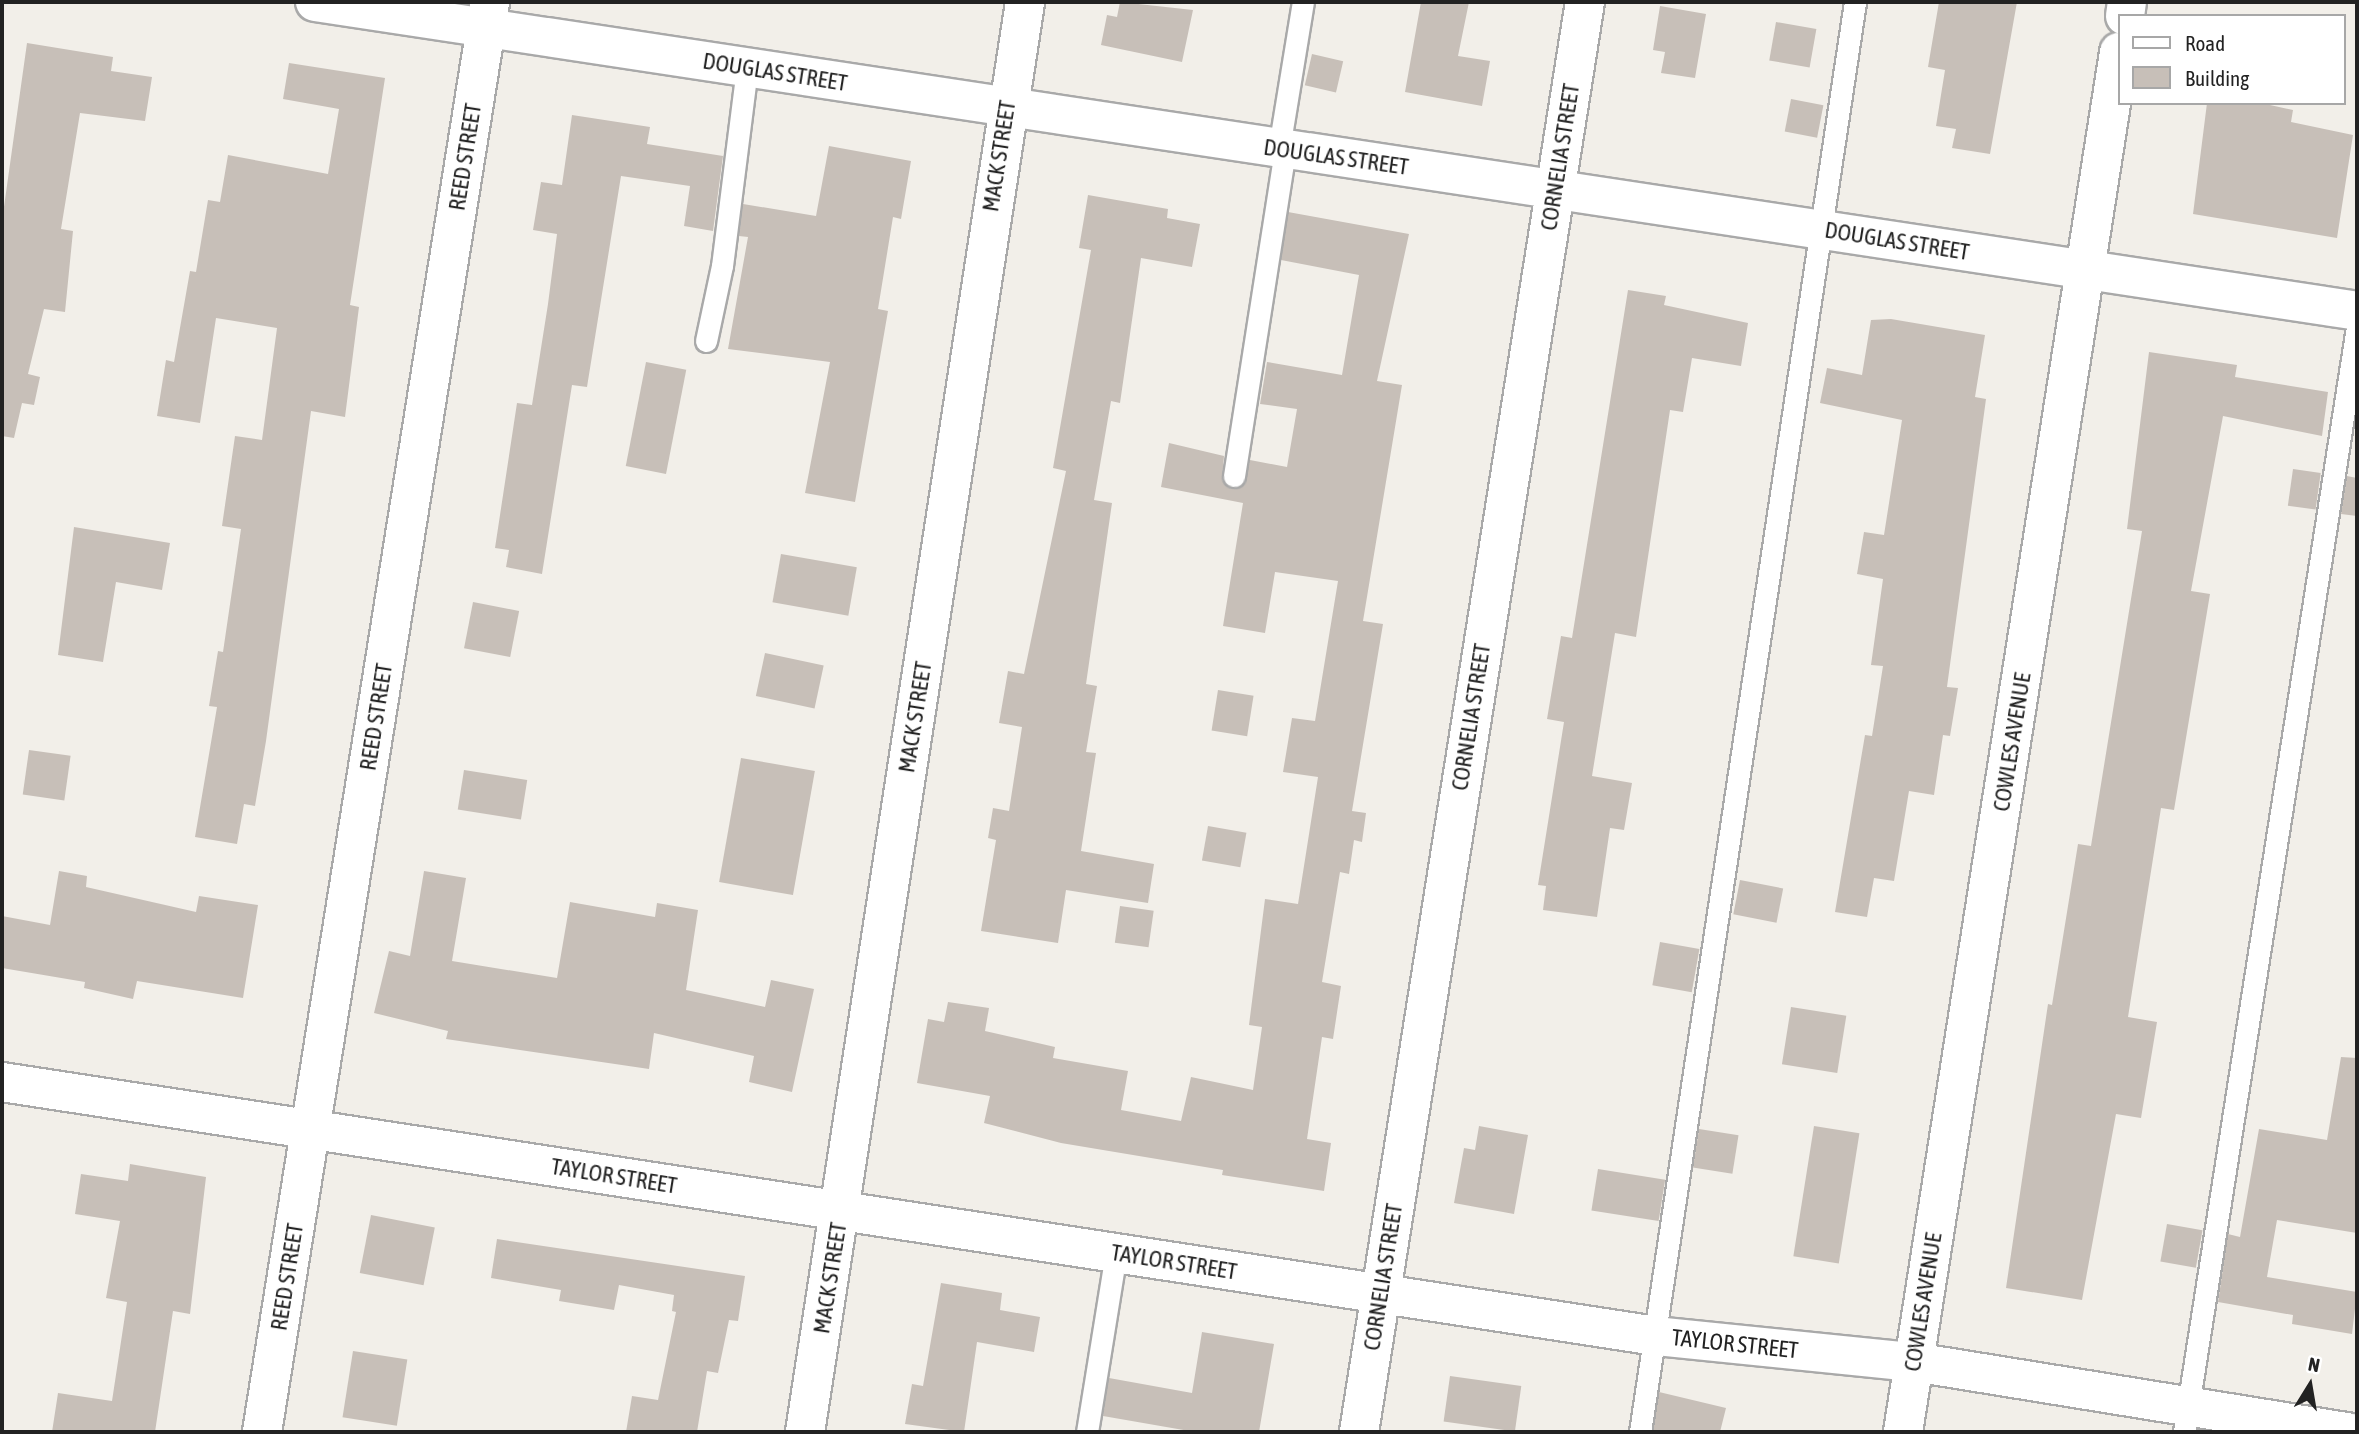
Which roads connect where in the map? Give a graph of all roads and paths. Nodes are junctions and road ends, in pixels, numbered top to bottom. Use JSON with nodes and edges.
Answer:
{"nodes":[{"id":1,"x":315,"y":2,"type":"edge"},
{"id":2,"x":1024,"y":2,"type":"edge"},
{"id":3,"x":1303,"y":2,"type":"edge"},
{"id":4,"x":1585,"y":2,"type":"edge"},
{"id":5,"x":1855,"y":2,"type":"edge"},
{"id":6,"x":488,"y":15,"type":"edge"},
{"id":7,"x":2118,"y":57,"type":"edge"},
{"id":8,"x":747,"y":68,"type":"junction"},
{"id":9,"x":1007,"y":107,"type":"junction"},
{"id":10,"x":1282,"y":149,"type":"junction"},
{"id":11,"x":1554,"y":190,"type":"junction"},
{"id":12,"x":1818,"y":230,"type":"junction"},
{"id":13,"x":2084,"y":270,"type":"junction"},
{"id":14,"x":2357,"y":311,"type":"edge"},
{"id":15,"x":2357,"y":327,"type":"edge"},
{"id":16,"x":706,"y":341,"type":"dead end"},
{"id":17,"x":1234,"y":476,"type":"dead end"},
{"id":18,"x":2,"y":1082,"type":"edge"},
{"id":19,"x":311,"y":1129,"type":"junction"},
{"id":20,"x":840,"y":1212,"type":"junction"},
{"id":21,"x":1116,"y":1253,"type":"junction"},
{"id":22,"x":1380,"y":1293,"type":"junction"},
{"id":23,"x":1656,"y":1336,"type":"junction"},
{"id":24,"x":1914,"y":1362,"type":"junction"},
{"id":25,"x":2186,"y":1420,"type":"edge"},
{"id":26,"x":262,"y":1432,"type":"edge"},
{"id":27,"x":806,"y":1432,"type":"edge"},
{"id":28,"x":1087,"y":1432,"type":"edge"},
{"id":29,"x":1359,"y":1432,"type":"edge"},
{"id":30,"x":1640,"y":1432,"type":"edge"},
{"id":31,"x":1903,"y":1432,"type":"edge"},
{"id":32,"x":2348,"y":1432,"type":"edge"}],
"edges":[{"from":1,"to":6,"type":"street","name":"DOUGLAS STREET"},
{"from":2,"to":9,"type":"street","name":"MACK STREET"},
{"from":3,"to":10,"type":"lane"},
{"from":4,"to":11,"type":"street","name":"CORNELIA STREET"},
{"from":5,"to":12,"type":"lane"},
{"from":6,"to":8,"type":"street","name":"DOUGLAS STREET"},
{"from":6,"to":19,"type":"street","name":"REED STREET"},
{"from":7,"to":13,"type":"street","name":"COWLES AVENUE"},
{"from":8,"to":9,"type":"street","name":"DOUGLAS STREET"},
{"from":8,"to":16,"type":"lane"},
{"from":9,"to":10,"type":"street","name":"DOUGLAS STREET"},
{"from":9,"to":20,"type":"street","name":"MACK STREET"},
{"from":10,"to":11,"type":"street","name":"DOUGLAS STREET"},
{"from":10,"to":17,"type":"lane"},
{"from":11,"to":12,"type":"street","name":"DOUGLAS STREET"},
{"from":11,"to":22,"type":"street","name":"CORNELIA STREET"},
{"from":12,"to":13,"type":"street","name":"DOUGLAS STREET"},
{"from":12,"to":23,"type":"lane"},
{"from":13,"to":14,"type":"street","name":"DOUGLAS STREET"},
{"from":13,"to":24,"type":"street","name":"COWLES AVENUE"},
{"from":15,"to":25,"type":"lane"},
{"from":18,"to":19,"type":"street","name":"TAYLOR STREET"},
{"from":19,"to":20,"type":"street","name":"TAYLOR STREET"},
{"from":19,"to":26,"type":"street","name":"REED STREET"},
{"from":20,"to":21,"type":"street","name":"TAYLOR STREET"},
{"from":20,"to":27,"type":"street","name":"MACK STREET"},
{"from":21,"to":22,"type":"street","name":"TAYLOR STREET"},
{"from":21,"to":28,"type":"lane"},
{"from":22,"to":23,"type":"street","name":"TAYLOR STREET"},
{"from":22,"to":29,"type":"street","name":"CORNELIA STREET"},
{"from":23,"to":24,"type":"street","name":"TAYLOR STREET"},
{"from":23,"to":30,"type":"lane"},
{"from":24,"to":25,"type":"street","name":"TAYLOR STREET"},
{"from":24,"to":31,"type":"street","name":"COWLES AVENUE"},
{"from":25,"to":32,"type":"street","name":"TAYLOR STREET"}]}
